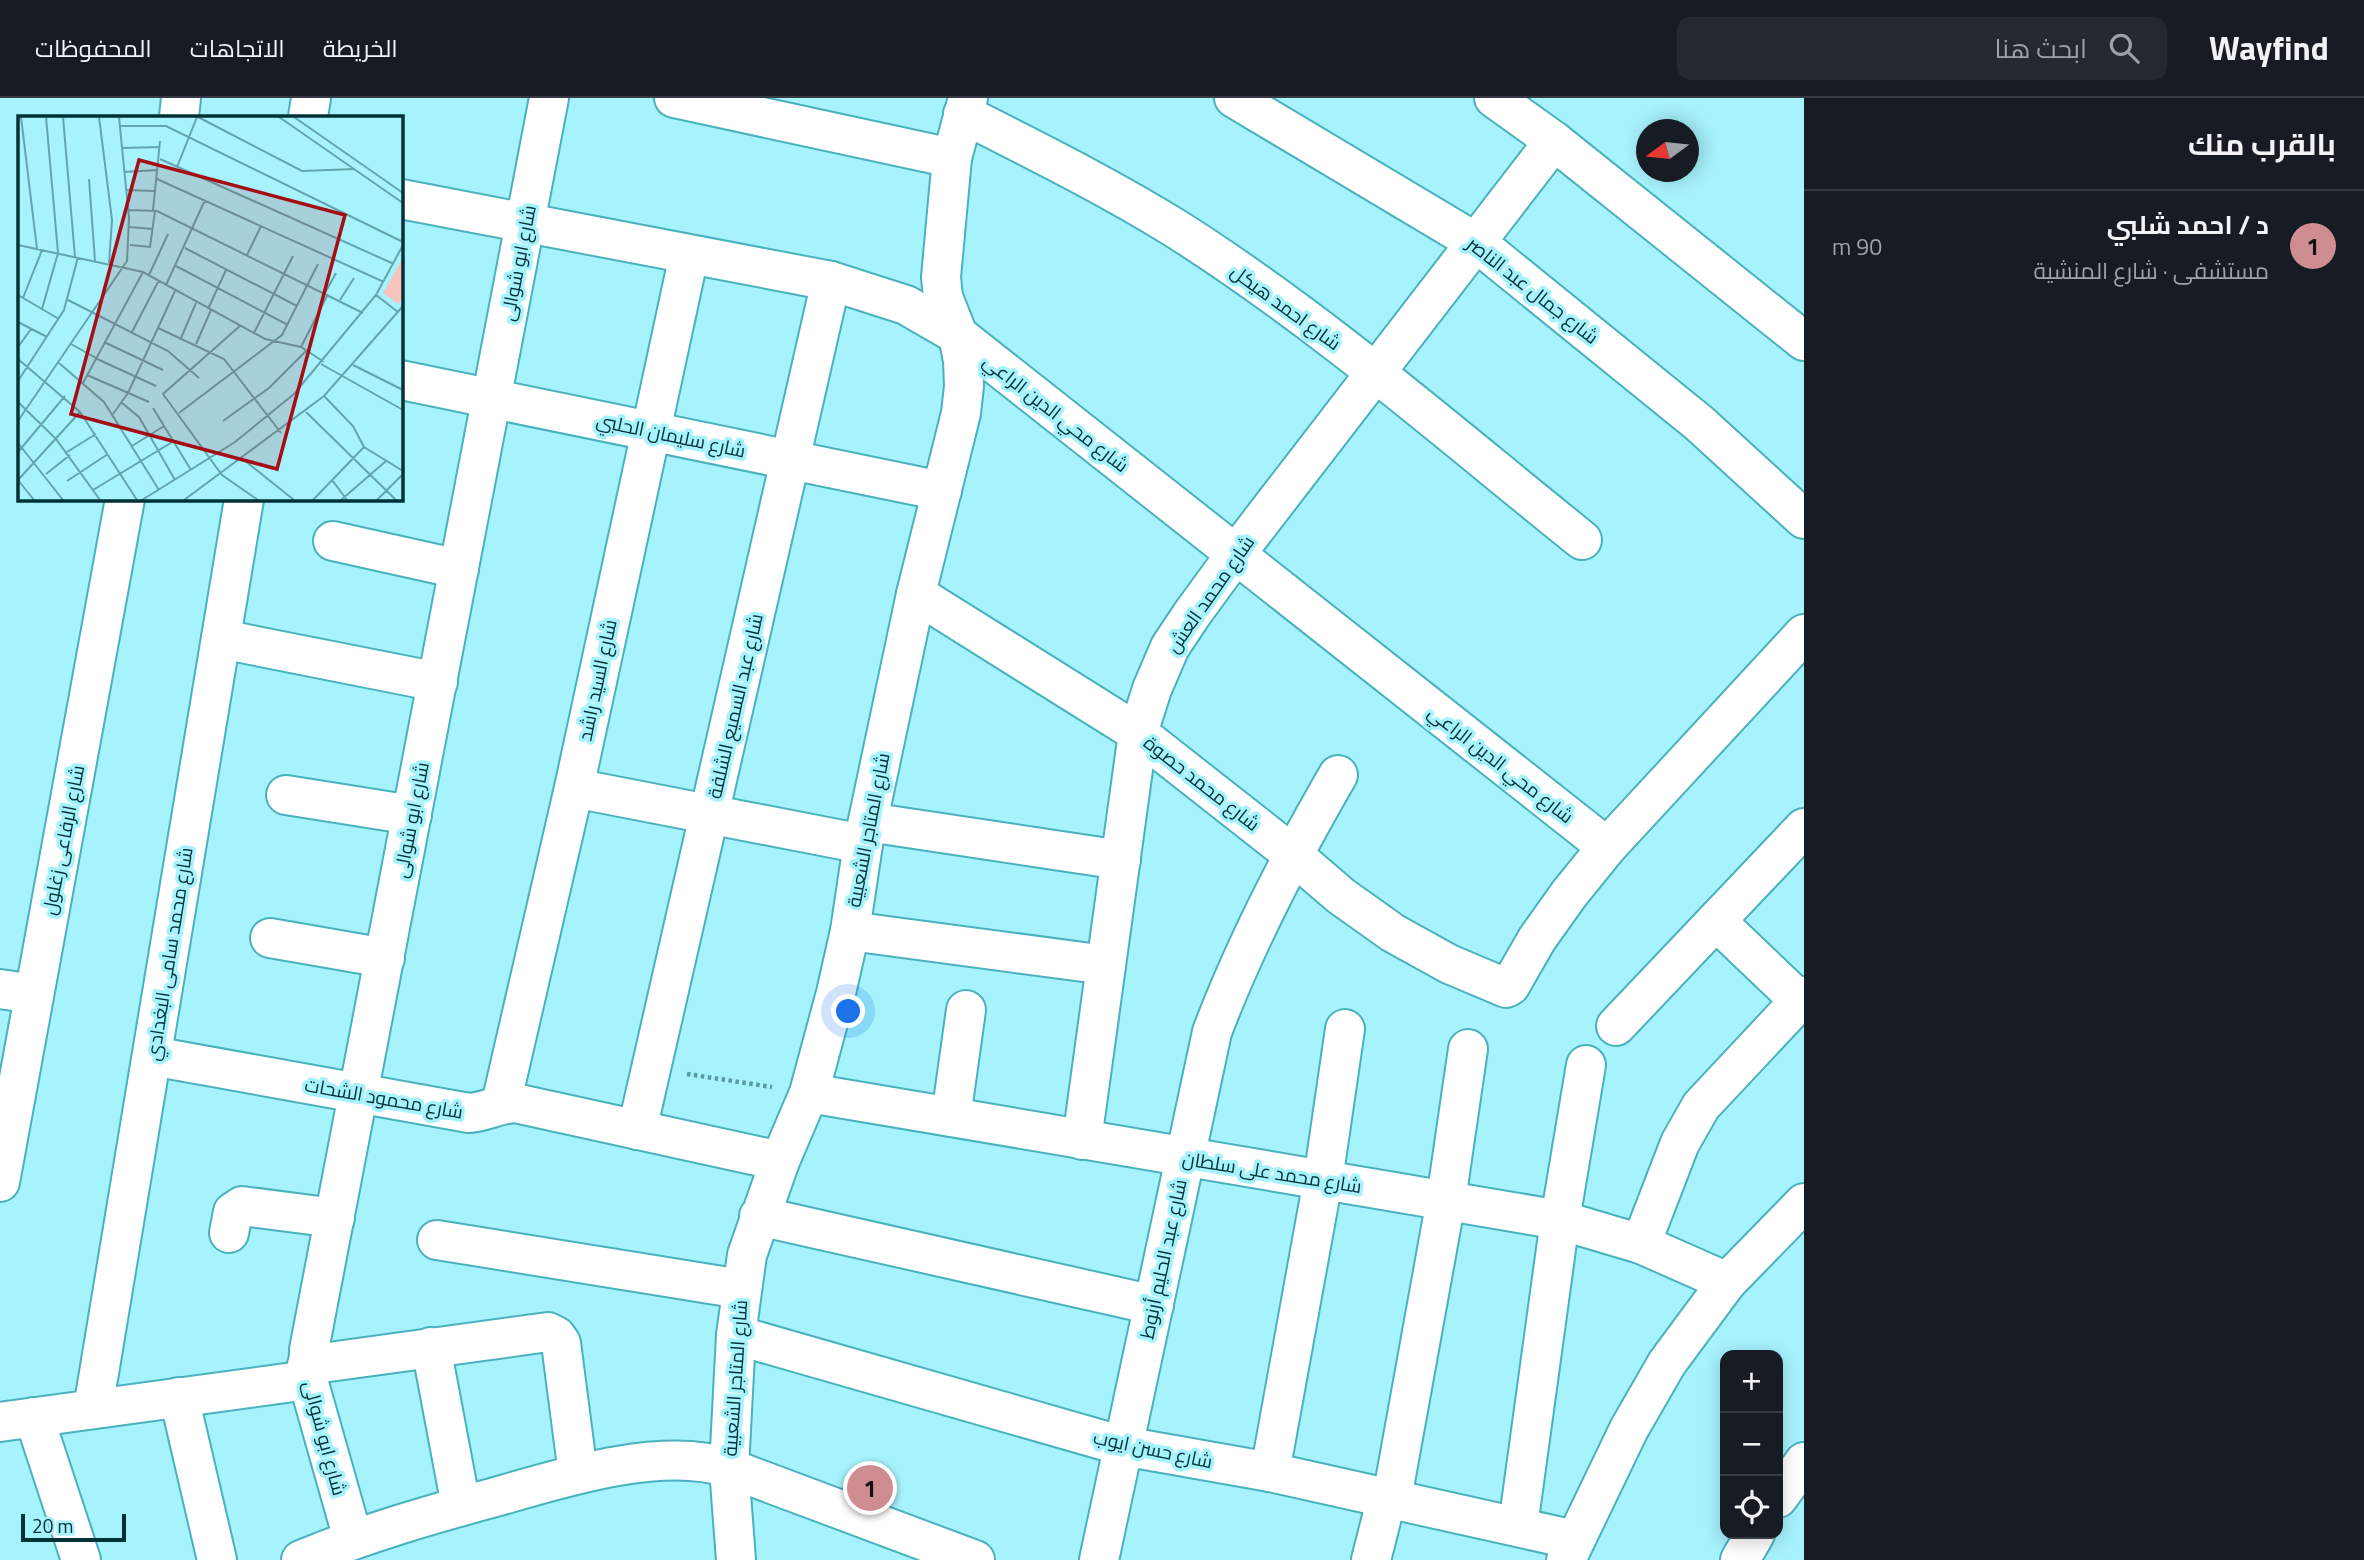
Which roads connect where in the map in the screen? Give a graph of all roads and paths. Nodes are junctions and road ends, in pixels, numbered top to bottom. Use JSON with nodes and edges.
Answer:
{"nodes":[{"id":1,"x":181,"y":98,"type":"edge"},
{"id":2,"x":311,"y":98,"type":"edge"},
{"id":3,"x":549,"y":98,"type":"edge"},
{"id":4,"x":674,"y":98,"type":"edge"},
{"id":5,"x":1234,"y":98,"type":"edge"},
{"id":6,"x":1494,"y":98,"type":"edge"},
{"id":7,"x":965,"y":106,"type":"edge"},
{"id":8,"x":178,"y":116,"type":"edge"},
{"id":9,"x":308,"y":116,"type":"edge"},
{"id":10,"x":1554,"y":141,"type":"junction"},
{"id":11,"x":952,"y":158,"type":"junction"},
{"id":12,"x":402,"y":199,"type":"edge"},
{"id":13,"x":526,"y":224,"type":"junction"},
{"id":14,"x":1477,"y":243,"type":"junction"},
{"id":15,"x":689,"y":255,"type":"junction"},
{"id":16,"x":831,"y":281,"type":"junction"},
{"id":17,"x":1802,"y":333,"type":"edge"},
{"id":18,"x":958,"y":335,"type":"junction"},
{"id":19,"x":1375,"y":373,"type":"junction"},
{"id":20,"x":402,"y":380,"type":"edge"},
{"id":21,"x":492,"y":398,"type":"junction"},
{"id":22,"x":650,"y":431,"type":"junction"},
{"id":23,"x":791,"y":460,"type":"junction"},
{"id":24,"x":942,"y":491,"type":"junction"},
{"id":25,"x":125,"y":500,"type":"edge"},
{"id":26,"x":244,"y":500,"type":"edge"},
{"id":27,"x":1804,"y":519,"type":"edge"},
{"id":28,"x":1583,"y":540,"type":"dead end"},
{"id":29,"x":333,"y":541,"type":"dead end"},
{"id":30,"x":1235,"y":555,"type":"junction"},
{"id":31,"x":459,"y":569,"type":"junction"},
{"id":32,"x":916,"y":594,"type":"junction"},
{"id":33,"x":1804,"y":634,"type":"edge"},
{"id":34,"x":221,"y":639,"type":"junction"},
{"id":35,"x":438,"y":682,"type":"junction"},
{"id":36,"x":1138,"y":733,"type":"junction"},
{"id":37,"x":1338,"y":775,"type":"dead end"},
{"id":38,"x":574,"y":788,"type":"junction"},
{"id":39,"x":286,"y":795,"type":"dead end"},
{"id":40,"x":412,"y":814,"type":"junction"},
{"id":41,"x":710,"y":815,"type":"junction"},
{"id":42,"x":865,"y":833,"type":"junction"},
{"id":43,"x":1802,"y":834,"type":"edge"},
{"id":44,"x":1607,"y":848,"type":"junction"},
{"id":45,"x":1292,"y":854,"type":"junction"},
{"id":46,"x":1121,"y":860,"type":"junction"},
{"id":47,"x":1716,"y":921,"type":"junction"},
{"id":48,"x":850,"y":931,"type":"junction"},
{"id":49,"x":270,"y":937,"type":"dead end"},
{"id":50,"x":385,"y":958,"type":"junction"},
{"id":51,"x":1106,"y":965,"type":"junction"},
{"id":52,"x":17,"y":991,"type":"edge"},
{"id":53,"x":1802,"y":1001,"type":"edge"},
{"id":54,"x":966,"y":1010,"type":"dead end"},
{"id":55,"x":1616,"y":1026,"type":"dead end"},
{"id":56,"x":1345,"y":1028,"type":"dead end"},
{"id":57,"x":1468,"y":1049,"type":"dead end"},
{"id":58,"x":152,"y":1056,"type":"junction"},
{"id":59,"x":1586,"y":1065,"type":"dead end"},
{"id":60,"x":651,"y":1069,"type":"junction"},
{"id":61,"x":808,"y":1093,"type":"junction"},
{"id":62,"x":359,"y":1094,"type":"junction"},
{"id":63,"x":502,"y":1104,"type":"junction"},
{"id":64,"x":951,"y":1117,"type":"junction"},
{"id":65,"x":637,"y":1130,"type":"junction"},
{"id":66,"x":1082,"y":1140,"type":"junction"},
{"id":67,"x":1184,"y":1157,"type":"junction"},
{"id":68,"x":780,"y":1161,"type":"junction"},
{"id":69,"x":1324,"y":1180,"type":"junction"},
{"id":70,"x":0,"y":1182,"type":"edge"},
{"id":71,"x":1446,"y":1200,"type":"junction"},
{"id":72,"x":1804,"y":1203,"type":"edge"},
{"id":73,"x":759,"y":1216,"type":"junction"},
{"id":74,"x":335,"y":1218,"type":"junction"},
{"id":75,"x":1560,"y":1220,"type":"junction"},
{"id":76,"x":229,"y":1233,"type":"dead end"},
{"id":77,"x":438,"y":1240,"type":"dead end"},
{"id":78,"x":1642,"y":1244,"type":"junction"},
{"id":79,"x":1727,"y":1282,"type":"junction"},
{"id":80,"x":741,"y":1289,"type":"junction"},
{"id":81,"x":1154,"y":1305,"type":"junction"},
{"id":82,"x":736,"y":1335,"type":"junction"},
{"id":83,"x":430,"y":1348,"type":"junction"},
{"id":84,"x":308,"y":1372,"type":"junction"},
{"id":85,"x":179,"y":1397,"type":"junction"},
{"id":86,"x":93,"y":1409,"type":"junction"},
{"id":87,"x":17,"y":1419,"type":"edge"},
{"id":88,"x":1123,"y":1446,"type":"junction"},
{"id":89,"x":1804,"y":1462,"type":"edge"},
{"id":90,"x":729,"y":1468,"type":"junction"},
{"id":91,"x":1270,"y":1472,"type":"junction"},
{"id":92,"x":578,"y":1474,"type":"junction"},
{"id":93,"x":1783,"y":1491,"type":"edge"},
{"id":94,"x":1389,"y":1497,"type":"junction"},
{"id":95,"x":461,"y":1506,"type":"junction"},
{"id":96,"x":1783,"y":1508,"type":"edge"},
{"id":97,"x":1804,"y":1519,"type":"edge"},
{"id":98,"x":1518,"y":1526,"type":"junction"},
{"id":99,"x":353,"y":1539,"type":"junction"},
{"id":100,"x":1752,"y":1539,"type":"edge"},
{"id":101,"x":1570,"y":1550,"type":"edge"},
{"id":102,"x":81,"y":1560,"type":"edge"},
{"id":103,"x":217,"y":1560,"type":"edge"},
{"id":104,"x":301,"y":1560,"type":"edge"},
{"id":105,"x":736,"y":1560,"type":"edge"},
{"id":106,"x":975,"y":1560,"type":"edge"},
{"id":107,"x":1099,"y":1560,"type":"edge"},
{"id":108,"x":1371,"y":1560,"type":"edge"},
{"id":109,"x":1740,"y":1560,"type":"edge"}],
"edges":[{"from":1,"to":8,"type":"street"},
{"from":2,"to":9,"type":"street"},
{"from":3,"to":13,"type":"street","name":"شارع ابو شوالى"},
{"from":4,"to":11,"type":"street"},
{"from":5,"to":14,"type":"street","name":"شارع جمال عبد الناصر"},
{"from":6,"to":10,"type":"street"},
{"from":7,"to":11,"type":"street","name":"شارع المتاجر الشعبية"},
{"from":7,"to":19,"type":"street","name":"شارع احمد هيكل"},
{"from":10,"to":14,"type":"street","name":"شارع محمد العش"},
{"from":10,"to":17,"type":"street"},
{"from":11,"to":18,"type":"street","name":"شارع المتاجر الشعبية"},
{"from":12,"to":13,"type":"street","name":"شارع محي الدين الراعي"},
{"from":13,"to":15,"type":"street","name":"شارع محي الدين الراعي"},
{"from":13,"to":21,"type":"street","name":"شارع ابو شوالى"},
{"from":14,"to":19,"type":"street","name":"شارع محمد العش"},
{"from":14,"to":27,"type":"street","name":"شارع جمال عبد الناصر"},
{"from":15,"to":16,"type":"street","name":"شارع محي الدين الراعي"},
{"from":15,"to":22,"type":"street","name":"شارع السيد راشد"},
{"from":16,"to":18,"type":"street","name":"شارع محي الدين الراعي"},
{"from":16,"to":23,"type":"street","name":"شارع عبد السميع الشلفة"},
{"from":18,"to":24,"type":"street","name":"شارع المتاجر الشعبية"},
{"from":18,"to":30,"type":"street","name":"شارع محي الدين الراعي"},
{"from":19,"to":28,"type":"street","name":"شارع احمد هيكل"},
{"from":19,"to":30,"type":"street","name":"شارع محمد العش"},
{"from":20,"to":21,"type":"street","name":"شارع سليمان الحلبي"},
{"from":21,"to":22,"type":"street","name":"شارع سليمان الحلبي"},
{"from":21,"to":31,"type":"street","name":"شارع ابو شوالى"},
{"from":22,"to":23,"type":"street","name":"شارع سليمان الحلبي"},
{"from":22,"to":38,"type":"street","name":"شارع السيد راشد"},
{"from":23,"to":24,"type":"street","name":"شارع سليمان الحلبي"},
{"from":23,"to":41,"type":"street","name":"شارع عبد السميع الشلفة"},
{"from":24,"to":32,"type":"street","name":"شارع المتاجر الشعبية"},
{"from":25,"to":52,"type":"street","name":"شارع الرفاعى زغلول"},
{"from":26,"to":34,"type":"street","name":"شارع محمد سامى البغدادي"},
{"from":29,"to":31,"type":"street"},
{"from":30,"to":36,"type":"street","name":"شارع محمد العش"},
{"from":30,"to":44,"type":"street","name":"شارع محي الدين الراعي"},
{"from":31,"to":35,"type":"street","name":"شارع ابو شوالى"},
{"from":32,"to":36,"type":"street","name":"شارع محمد حصوة"},
{"from":32,"to":42,"type":"street","name":"شارع المتاجر الشعبية"},
{"from":33,"to":44,"type":"street"},
{"from":34,"to":35,"type":"street"},
{"from":34,"to":58,"type":"street","name":"شارع محمد سامى البغدادي"},
{"from":35,"to":40,"type":"street","name":"شارع ابو شوالى"},
{"from":36,"to":45,"type":"street","name":"شارع محمد حصوة"},
{"from":36,"to":46,"type":"street","name":"شارع محمد العش"},
{"from":37,"to":45,"type":"street","name":"شارع عبد الحليم أرنوط"},
{"from":38,"to":41,"type":"street"},
{"from":38,"to":63,"type":"street","name":"شارع السيد راشد"},
{"from":39,"to":40,"type":"street"},
{"from":40,"to":50,"type":"street","name":"شارع ابو شوالى"},
{"from":41,"to":42,"type":"street"},
{"from":41,"to":60,"type":"street","name":"شارع عبد السميع الشلفة"},
{"from":42,"to":46,"type":"street"},
{"from":42,"to":48,"type":"street","name":"شارع المتاجر الشعبية"},
{"from":43,"to":47,"type":"street"},
{"from":44,"to":45,"type":"street","name":"شارع محمد حصوة"},
{"from":45,"to":67,"type":"street","name":"شارع عبد الحليم أرنوط"},
{"from":46,"to":51,"type":"street","name":"شارع محمد العش"},
{"from":47,"to":53,"type":"street"},
{"from":47,"to":55,"type":"street"},
{"from":48,"to":51,"type":"street"},
{"from":48,"to":61,"type":"street","name":"شارع المتاجر الشعبية"},
{"from":49,"to":50,"type":"street"},
{"from":50,"to":62,"type":"street","name":"شارع ابو شوالى"},
{"from":51,"to":66,"type":"street","name":"شارع محمد العش"},
{"from":52,"to":70,"type":"street","name":"شارع الرفاعى زغلول"},
{"from":53,"to":78,"type":"street"},
{"from":54,"to":64,"type":"street"},
{"from":56,"to":69,"type":"street"},
{"from":57,"to":71,"type":"street"},
{"from":58,"to":62,"type":"street","name":"شارع محمود الشحات"},
{"from":58,"to":86,"type":"street","name":"شارع محمد سامى البغدادي"},
{"from":59,"to":75,"type":"street"},
{"from":60,"to":61,"type":"path"},
{"from":60,"to":65,"type":"street","name":"شارع عبد السميع الشلفة"},
{"from":61,"to":64,"type":"street","name":"شارع محمد على سلطان"},
{"from":61,"to":68,"type":"street","name":"شارع المتاجر الشعبية"},
{"from":62,"to":63,"type":"street","name":"شارع محمود الشحات"},
{"from":62,"to":74,"type":"street","name":"شارع ابو شوالى"},
{"from":63,"to":65,"type":"street","name":"شارع محمود الشحات"},
{"from":64,"to":66,"type":"street","name":"شارع محمد على سلطان"},
{"from":65,"to":68,"type":"street","name":"شارع محمود الشحات"},
{"from":66,"to":67,"type":"street","name":"شارع محمد على سلطان"},
{"from":67,"to":69,"type":"street","name":"شارع محمد على سلطان"},
{"from":67,"to":81,"type":"street","name":"شارع عبد الحليم أرنوط"},
{"from":68,"to":73,"type":"street","name":"شارع المتاجر الشعبية"},
{"from":69,"to":71,"type":"street","name":"شارع محمد على سلطان"},
{"from":69,"to":91,"type":"street"},
{"from":71,"to":75,"type":"street","name":"شارع محمد على سلطان"},
{"from":71,"to":94,"type":"street"},
{"from":72,"to":79,"type":"street"},
{"from":73,"to":80,"type":"street","name":"شارع المتاجر الشعبية"},
{"from":73,"to":81,"type":"street"},
{"from":74,"to":76,"type":"street"},
{"from":74,"to":84,"type":"street","name":"شارع ابو شوالى"},
{"from":75,"to":78,"type":"street","name":"شارع محمد على سلطان"},
{"from":75,"to":98,"type":"street"},
{"from":77,"to":80,"type":"street"},
{"from":78,"to":79,"type":"street","name":"شارع محمد على سلطان"},
{"from":79,"to":101,"type":"street"},
{"from":80,"to":82,"type":"street","name":"شارع المتاجر الشعبية"},
{"from":81,"to":88,"type":"street","name":"شارع عبد الحليم أرنوط"},
{"from":82,"to":88,"type":"street","name":"شارع حسن ايوب"},
{"from":82,"to":90,"type":"street","name":"شارع المتاجر الشعبية"},
{"from":83,"to":84,"type":"street"},
{"from":83,"to":92,"type":"street"},
{"from":83,"to":95,"type":"street"},
{"from":84,"to":85,"type":"street"},
{"from":84,"to":99,"type":"street","name":"شارع ابو شوالى"},
{"from":85,"to":86,"type":"street"},
{"from":85,"to":103,"type":"street"},
{"from":86,"to":87,"type":"street"},
{"from":87,"to":102,"type":"street"},
{"from":88,"to":91,"type":"street","name":"شارع حسن ايوب"},
{"from":88,"to":107,"type":"street","name":"شارع عبد الحليم أرنوط"},
{"from":89,"to":93,"type":"street"},
{"from":90,"to":92,"type":"street"},
{"from":90,"to":105,"type":"street","name":"شارع المتاجر الشعبية"},
{"from":90,"to":106,"type":"street"},
{"from":91,"to":94,"type":"street","name":"شارع حسن ايوب"},
{"from":92,"to":95,"type":"street"},
{"from":94,"to":98,"type":"street","name":"شارع حسن ايوب"},
{"from":94,"to":108,"type":"street"},
{"from":95,"to":99,"type":"street"},
{"from":96,"to":97,"type":"street"},
{"from":98,"to":101,"type":"street","name":"شارع حسن ايوب"},
{"from":99,"to":104,"type":"street"},
{"from":100,"to":109,"type":"street"}]}
